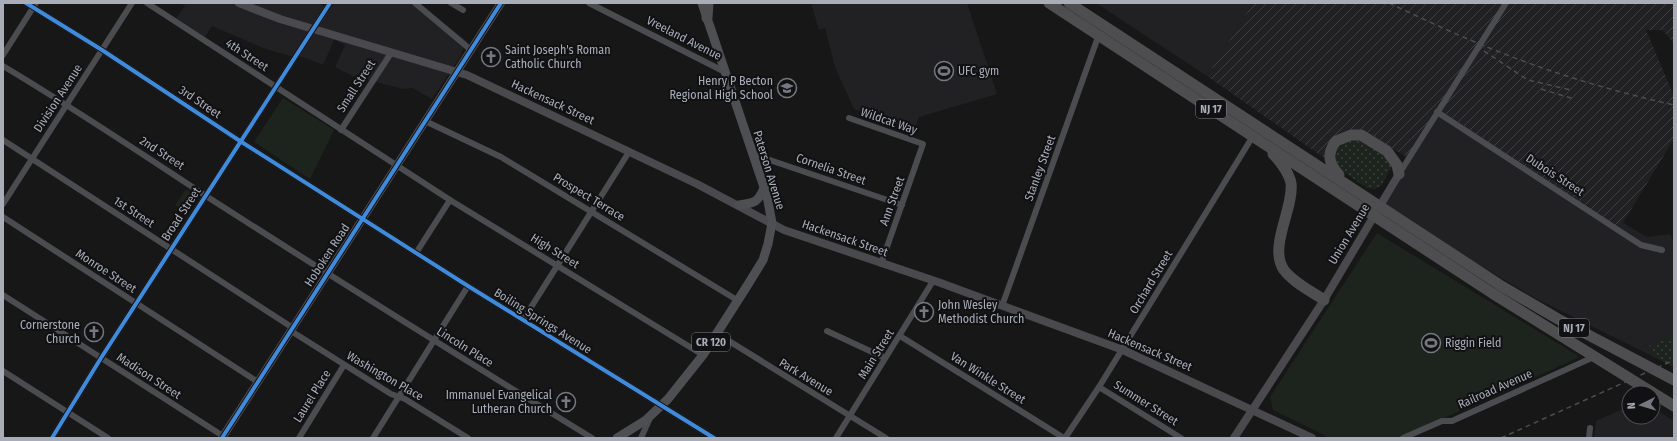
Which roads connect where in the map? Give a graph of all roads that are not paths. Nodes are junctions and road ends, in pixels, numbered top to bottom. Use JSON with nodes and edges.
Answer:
{"nodes":[{"id":1,"x":26,"y":3,"type":"edge"},
{"id":2,"x":132,"y":3,"type":"edge"},
{"id":3,"x":147,"y":3,"type":"edge"},
{"id":4,"x":239,"y":3,"type":"edge"},
{"id":5,"x":330,"y":3,"type":"edge"},
{"id":6,"x":415,"y":3,"type":"edge"},
{"id":7,"x":451,"y":3,"type":"edge"},
{"id":8,"x":501,"y":3,"type":"edge"},
{"id":9,"x":589,"y":3,"type":"edge"},
{"id":10,"x":702,"y":3,"type":"edge"},
{"id":11,"x":708,"y":3,"type":"edge"},
{"id":12,"x":1049,"y":3,"type":"edge"},
{"id":13,"x":1069,"y":3,"type":"edge"},
{"id":14,"x":1506,"y":3,"type":"edge"},
{"id":15,"x":35,"y":5,"type":"edge"},
{"id":16,"x":463,"y":10,"type":"dead end"},
{"id":17,"x":707,"y":18,"type":"junction"},
{"id":18,"x":313,"y":29,"type":"junction"},
{"id":19,"x":1098,"y":37,"type":"junction"},
{"id":20,"x":102,"y":50,"type":"junction"},
{"id":21,"x":471,"y":50,"type":"junction"},
{"id":22,"x":391,"y":53,"type":"junction"},
{"id":23,"x":3,"y":55,"type":"edge"},
{"id":24,"x":3,"y":66,"type":"edge"},
{"id":25,"x":456,"y":72,"type":"junction"},
{"id":26,"x":725,"y":72,"type":"junction"},
{"id":27,"x":275,"y":87,"type":"junction"},
{"id":28,"x":67,"y":104,"type":"junction"},
{"id":29,"x":1437,"y":112,"type":"junction"},
{"id":30,"x":848,"y":118,"type":"dead end"},
{"id":31,"x":425,"y":121,"type":"junction"},
{"id":32,"x":341,"y":130,"type":"junction"},
{"id":33,"x":1253,"y":136,"type":"junction"},
{"id":34,"x":3,"y":140,"type":"edge"},
{"id":35,"x":240,"y":141,"type":"junction"},
{"id":36,"x":1263,"y":143,"type":"junction"},
{"id":37,"x":923,"y":144,"type":"joint"},
{"id":38,"x":630,"y":152,"type":"junction"},
{"id":39,"x":752,"y":154,"type":"junction"},
{"id":40,"x":32,"y":159,"type":"junction"},
{"id":41,"x":397,"y":164,"type":"junction"},
{"id":42,"x":1399,"y":174,"type":"junction"},
{"id":43,"x":1350,"y":186,"type":"junction"},
{"id":44,"x":764,"y":188,"type":"junction"},
{"id":45,"x":205,"y":195,"type":"junction"},
{"id":46,"x":450,"y":200,"type":"junction"},
{"id":47,"x":3,"y":204,"type":"edge"},
{"id":48,"x":902,"y":204,"type":"junction"},
{"id":49,"x":739,"y":205,"type":"junction"},
{"id":50,"x":1377,"y":210,"type":"junction"},
{"id":51,"x":592,"y":212,"type":"junction"},
{"id":52,"x":3,"y":217,"type":"edge"},
{"id":53,"x":362,"y":219,"type":"junction"},
{"id":54,"x":772,"y":223,"type":"junction"},
{"id":55,"x":170,"y":249,"type":"junction"},
{"id":56,"x":1662,"y":250,"type":"dead end"},
{"id":57,"x":416,"y":253,"type":"junction"},
{"id":58,"x":881,"y":264,"type":"junction"},
{"id":59,"x":558,"y":266,"type":"junction"},
{"id":60,"x":328,"y":274,"type":"junction"},
{"id":61,"x":933,"y":281,"type":"junction"},
{"id":62,"x":468,"y":286,"type":"junction"},
{"id":63,"x":3,"y":295,"type":"edge"},
{"id":64,"x":737,"y":300,"type":"junction"},
{"id":65,"x":1324,"y":300,"type":"junction"},
{"id":66,"x":136,"y":303,"type":"junction"},
{"id":67,"x":1002,"y":306,"type":"junction"},
{"id":68,"x":523,"y":320,"type":"junction"},
{"id":69,"x":292,"y":329,"type":"junction"},
{"id":70,"x":827,"y":331,"type":"dead end"},
{"id":71,"x":716,"y":333,"type":"junction"},
{"id":72,"x":900,"y":336,"type":"junction"},
{"id":73,"x":434,"y":341,"type":"junction"},
{"id":74,"x":1123,"y":350,"type":"junction"},
{"id":75,"x":702,"y":355,"type":"junction"},
{"id":76,"x":1596,"y":356,"type":"junction"},
{"id":77,"x":101,"y":358,"type":"junction"},
{"id":78,"x":885,"y":358,"type":"junction"},
{"id":79,"x":344,"y":365,"type":"junction"},
{"id":80,"x":3,"y":371,"type":"edge"},
{"id":81,"x":1674,"y":380,"type":"edge"},
{"id":82,"x":258,"y":382,"type":"junction"},
{"id":83,"x":1099,"y":387,"type":"junction"},
{"id":84,"x":399,"y":397,"type":"junction"},
{"id":85,"x":661,"y":405,"type":"junction"},
{"id":86,"x":1674,"y":406,"type":"edge"},
{"id":87,"x":1253,"y":409,"type":"junction"},
{"id":88,"x":68,"y":412,"type":"junction"},
{"id":89,"x":652,"y":415,"type":"junction"},
{"id":90,"x":850,"y":416,"type":"junction"},
{"id":91,"x":1590,"y":428,"type":"dead end"},
{"id":92,"x":223,"y":437,"type":"edge"},
{"id":93,"x":1309,"y":437,"type":"edge"},
{"id":94,"x":52,"y":438,"type":"edge"},
{"id":95,"x":108,"y":438,"type":"edge"},
{"id":96,"x":299,"y":438,"type":"edge"},
{"id":97,"x":373,"y":438,"type":"edge"},
{"id":98,"x":468,"y":438,"type":"edge"},
{"id":99,"x":592,"y":438,"type":"edge"},
{"id":100,"x":617,"y":438,"type":"edge"},
{"id":101,"x":641,"y":438,"type":"edge"},
{"id":102,"x":714,"y":438,"type":"edge"},
{"id":103,"x":836,"y":438,"type":"edge"},
{"id":104,"x":886,"y":438,"type":"edge"},
{"id":105,"x":1064,"y":438,"type":"edge"},
{"id":106,"x":1181,"y":438,"type":"edge"},
{"id":107,"x":1234,"y":438,"type":"edge"},
{"id":108,"x":1403,"y":438,"type":"edge"},
{"id":109,"x":1589,"y":438,"type":"edge"}],
"edges":[{"from":1,"to":15,"type":"street","name":"3rd Street"},
{"from":2,"to":20,"type":"street","name":"Division Avenue"},
{"from":3,"to":27,"type":"street","name":"4th Street"},
{"from":4,"to":18,"type":"main road","name":"Hackensack Street"},
{"from":5,"to":18,"type":"street","name":"Broad Street"},
{"from":6,"to":21,"type":"street"},
{"from":7,"to":16,"type":"street"},
{"from":8,"to":21,"type":"main road","name":"Hoboken Road"},
{"from":9,"to":26,"type":"street","name":"Vreeland Avenue"},
{"from":10,"to":17,"type":"main road","name":"Paterson Avenue","number":"CR 120"},
{"from":11,"to":17,"type":"highway"},
{"from":12,"to":19,"type":"highway","number":"NJ 17"},
{"from":13,"to":43,"type":"highway","number":"NJ 17"},
{"from":14,"to":29,"type":"street","name":"Union Avenue"},
{"from":15,"to":20,"type":"street","name":"3rd Street"},
{"from":15,"to":23,"type":"street"},
{"from":17,"to":26,"type":"main road","name":"Paterson Avenue","number":"CR 120"},
{"from":18,"to":22,"type":"main road","name":"Hackensack Street"},
{"from":18,"to":27,"type":"street","name":"Broad Street"},
{"from":19,"to":33,"type":"highway","number":"NJ 17"},
{"from":19,"to":67,"type":"street","name":"Stanley Street"},
{"from":20,"to":28,"type":"street","name":"Division Avenue"},
{"from":20,"to":35,"type":"street","name":"3rd Street"},
{"from":21,"to":25,"type":"main road","name":"Hoboken Road"},
{"from":22,"to":25,"type":"main road","name":"Hackensack Street"},
{"from":22,"to":32,"type":"street","name":"Small Street"},
{"from":24,"to":28,"type":"street","name":"2nd Street"},
{"from":25,"to":31,"type":"main road","name":"Hoboken Road"},
{"from":25,"to":38,"type":"main road","name":"Hackensack Street"},
{"from":26,"to":39,"type":"main road","name":"Paterson Avenue","number":"CR 120"},
{"from":27,"to":32,"type":"street","name":"4th Street"},
{"from":27,"to":35,"type":"street","name":"Broad Street"},
{"from":28,"to":40,"type":"street","name":"Division Avenue"},
{"from":28,"to":45,"type":"street","name":"2nd Street"},
{"from":29,"to":42,"type":"street","name":"Union Avenue"},
{"from":29,"to":56,"type":"street","name":"Dubois Street"},
{"from":30,"to":37,"type":"street","name":"Wildcat Way"},
{"from":31,"to":41,"type":"main road","name":"Hoboken Road"},
{"from":31,"to":51,"type":"street","name":"Prospect Terrace"},
{"from":32,"to":41,"type":"street","name":"4th Street"},
{"from":33,"to":36,"type":"highway","number":"NJ 17"},
{"from":33,"to":74,"type":"street","name":"Orchard Street"},
{"from":34,"to":40,"type":"street","name":"1st Street"},
{"from":35,"to":45,"type":"street","name":"Broad Street"},
{"from":35,"to":53,"type":"street","name":"3rd Street"},
{"from":36,"to":50,"type":"highway","number":"NJ 17"},
{"from":36,"to":65,"type":"highway"},
{"from":37,"to":48,"type":"street","name":"Ann Street"},
{"from":38,"to":49,"type":"main road","name":"Hackensack Street"},
{"from":38,"to":51,"type":"street"},
{"from":39,"to":44,"type":"main road","name":"Paterson Avenue","number":"CR 120"},
{"from":39,"to":48,"type":"street","name":"Cornelia Street"},
{"from":40,"to":47,"type":"street","name":"Division Avenue"},
{"from":40,"to":55,"type":"street","name":"1st Street"},
{"from":41,"to":46,"type":"street","name":"High Street"},
{"from":41,"to":53,"type":"main road","name":"Hoboken Road"},
{"from":42,"to":43,"type":"highway"},
{"from":42,"to":50,"type":"main road","name":"Union Avenue"},
{"from":43,"to":50,"type":"highway","number":"NJ 17"},
{"from":44,"to":49,"type":"main road"},
{"from":44,"to":54,"type":"main road","name":"Paterson Avenue","number":"CR 120"},
{"from":45,"to":55,"type":"street","name":"Broad Street"},
{"from":45,"to":60,"type":"street","name":"2nd Street"},
{"from":46,"to":57,"type":"street"},
{"from":46,"to":59,"type":"street","name":"High Street"},
{"from":48,"to":58,"type":"street","name":"Ann Street"},
{"from":49,"to":54,"type":"main road","name":"Hackensack Street"},
{"from":50,"to":65,"type":"main road","name":"Union Avenue"},
{"from":50,"to":76,"type":"highway","number":"NJ 17"},
{"from":50,"to":81,"type":"highway","number":"NJ 17"},
{"from":51,"to":59,"type":"street"},
{"from":51,"to":64,"type":"street","name":"Prospect Terrace"},
{"from":52,"to":66,"type":"street","name":"Monroe Street"},
{"from":53,"to":57,"type":"street","name":"Boiling Springs Avenue"},
{"from":53,"to":60,"type":"main road","name":"Hoboken Road"},
{"from":54,"to":58,"type":"main road","name":"Hackensack Street"},
{"from":54,"to":64,"type":"main road","name":"Paterson Avenue","number":"CR 120"},
{"from":55,"to":66,"type":"street","name":"Broad Street"},
{"from":55,"to":69,"type":"street","name":"1st Street"},
{"from":57,"to":62,"type":"street","name":"Boiling Springs Avenue"},
{"from":58,"to":61,"type":"main road","name":"Hackensack Street"},
{"from":59,"to":68,"type":"street"},
{"from":59,"to":75,"type":"street","name":"High Street"},
{"from":60,"to":69,"type":"main road","name":"Hoboken Road"},
{"from":60,"to":73,"type":"street","name":"Lincoln Place"},
{"from":61,"to":67,"type":"main road","name":"Hackensack Street"},
{"from":61,"to":72,"type":"street","name":"Main Street"},
{"from":62,"to":68,"type":"street","name":"Boiling Springs Avenue"},
{"from":62,"to":73,"type":"street"},
{"from":63,"to":77,"type":"street","name":"Madison Street"},
{"from":64,"to":71,"type":"main road","name":"Paterson Avenue","number":"CR 120"},
{"from":65,"to":87,"type":"main road","name":"Union Avenue"},
{"from":66,"to":77,"type":"street","name":"Broad Street"},
{"from":66,"to":82,"type":"street","name":"Monroe Street"},
{"from":67,"to":74,"type":"main road","name":"Hackensack Street"},
{"from":68,"to":85,"type":"street","name":"Boiling Springs Avenue"},
{"from":69,"to":79,"type":"street","name":"Washington Place"},
{"from":69,"to":82,"type":"main road","name":"Hoboken Road"},
{"from":70,"to":78,"type":"street"},
{"from":71,"to":75,"type":"main road","name":"Paterson Avenue","number":"CR 120"},
{"from":71,"to":90,"type":"street","name":"Park Avenue"},
{"from":72,"to":78,"type":"street","name":"Main Street"},
{"from":72,"to":105,"type":"street","name":"Van Winkle Street"},
{"from":73,"to":84,"type":"street"},
{"from":73,"to":99,"type":"street","name":"Lincoln Place"},
{"from":74,"to":83,"type":"street","name":"Orchard Street"},
{"from":74,"to":87,"type":"main road","name":"Hackensack Street"},
{"from":75,"to":85,"type":"main road","name":"Paterson Avenue","number":"CR 120"},
{"from":76,"to":86,"type":"highway","number":"NJ 17"},
{"from":76,"to":108,"type":"street","name":"Railroad Avenue"},
{"from":77,"to":88,"type":"street","name":"Broad Street"},
{"from":77,"to":92,"type":"street","name":"Madison Street"},
{"from":78,"to":90,"type":"street","name":"Main Street"},
{"from":79,"to":84,"type":"street","name":"Washington Place"},
{"from":79,"to":96,"type":"street","name":"Laurel Place"},
{"from":80,"to":88,"type":"street"},
{"from":82,"to":92,"type":"main road","name":"Hoboken Road"},
{"from":83,"to":105,"type":"street","name":"Orchard Street"},
{"from":83,"to":106,"type":"street","name":"Summer Street"},
{"from":84,"to":97,"type":"street"},
{"from":84,"to":98,"type":"street","name":"Washington Place"},
{"from":85,"to":89,"type":"main road","name":"Paterson Avenue","number":"CR 120"},
{"from":85,"to":102,"type":"street","name":"Boiling Springs Avenue"},
{"from":87,"to":93,"type":"main road","name":"Hackensack Street"},
{"from":87,"to":107,"type":"main road","name":"Union Avenue"},
{"from":88,"to":94,"type":"street","name":"Broad Street"},
{"from":88,"to":95,"type":"street"},
{"from":89,"to":100,"type":"main road","name":"Paterson Avenue","number":"CR 120"},
{"from":89,"to":101,"type":"street"},
{"from":90,"to":103,"type":"street","name":"Main Street"},
{"from":90,"to":104,"type":"street","name":"Park Avenue"},
{"from":91,"to":109,"type":"street"}]}
